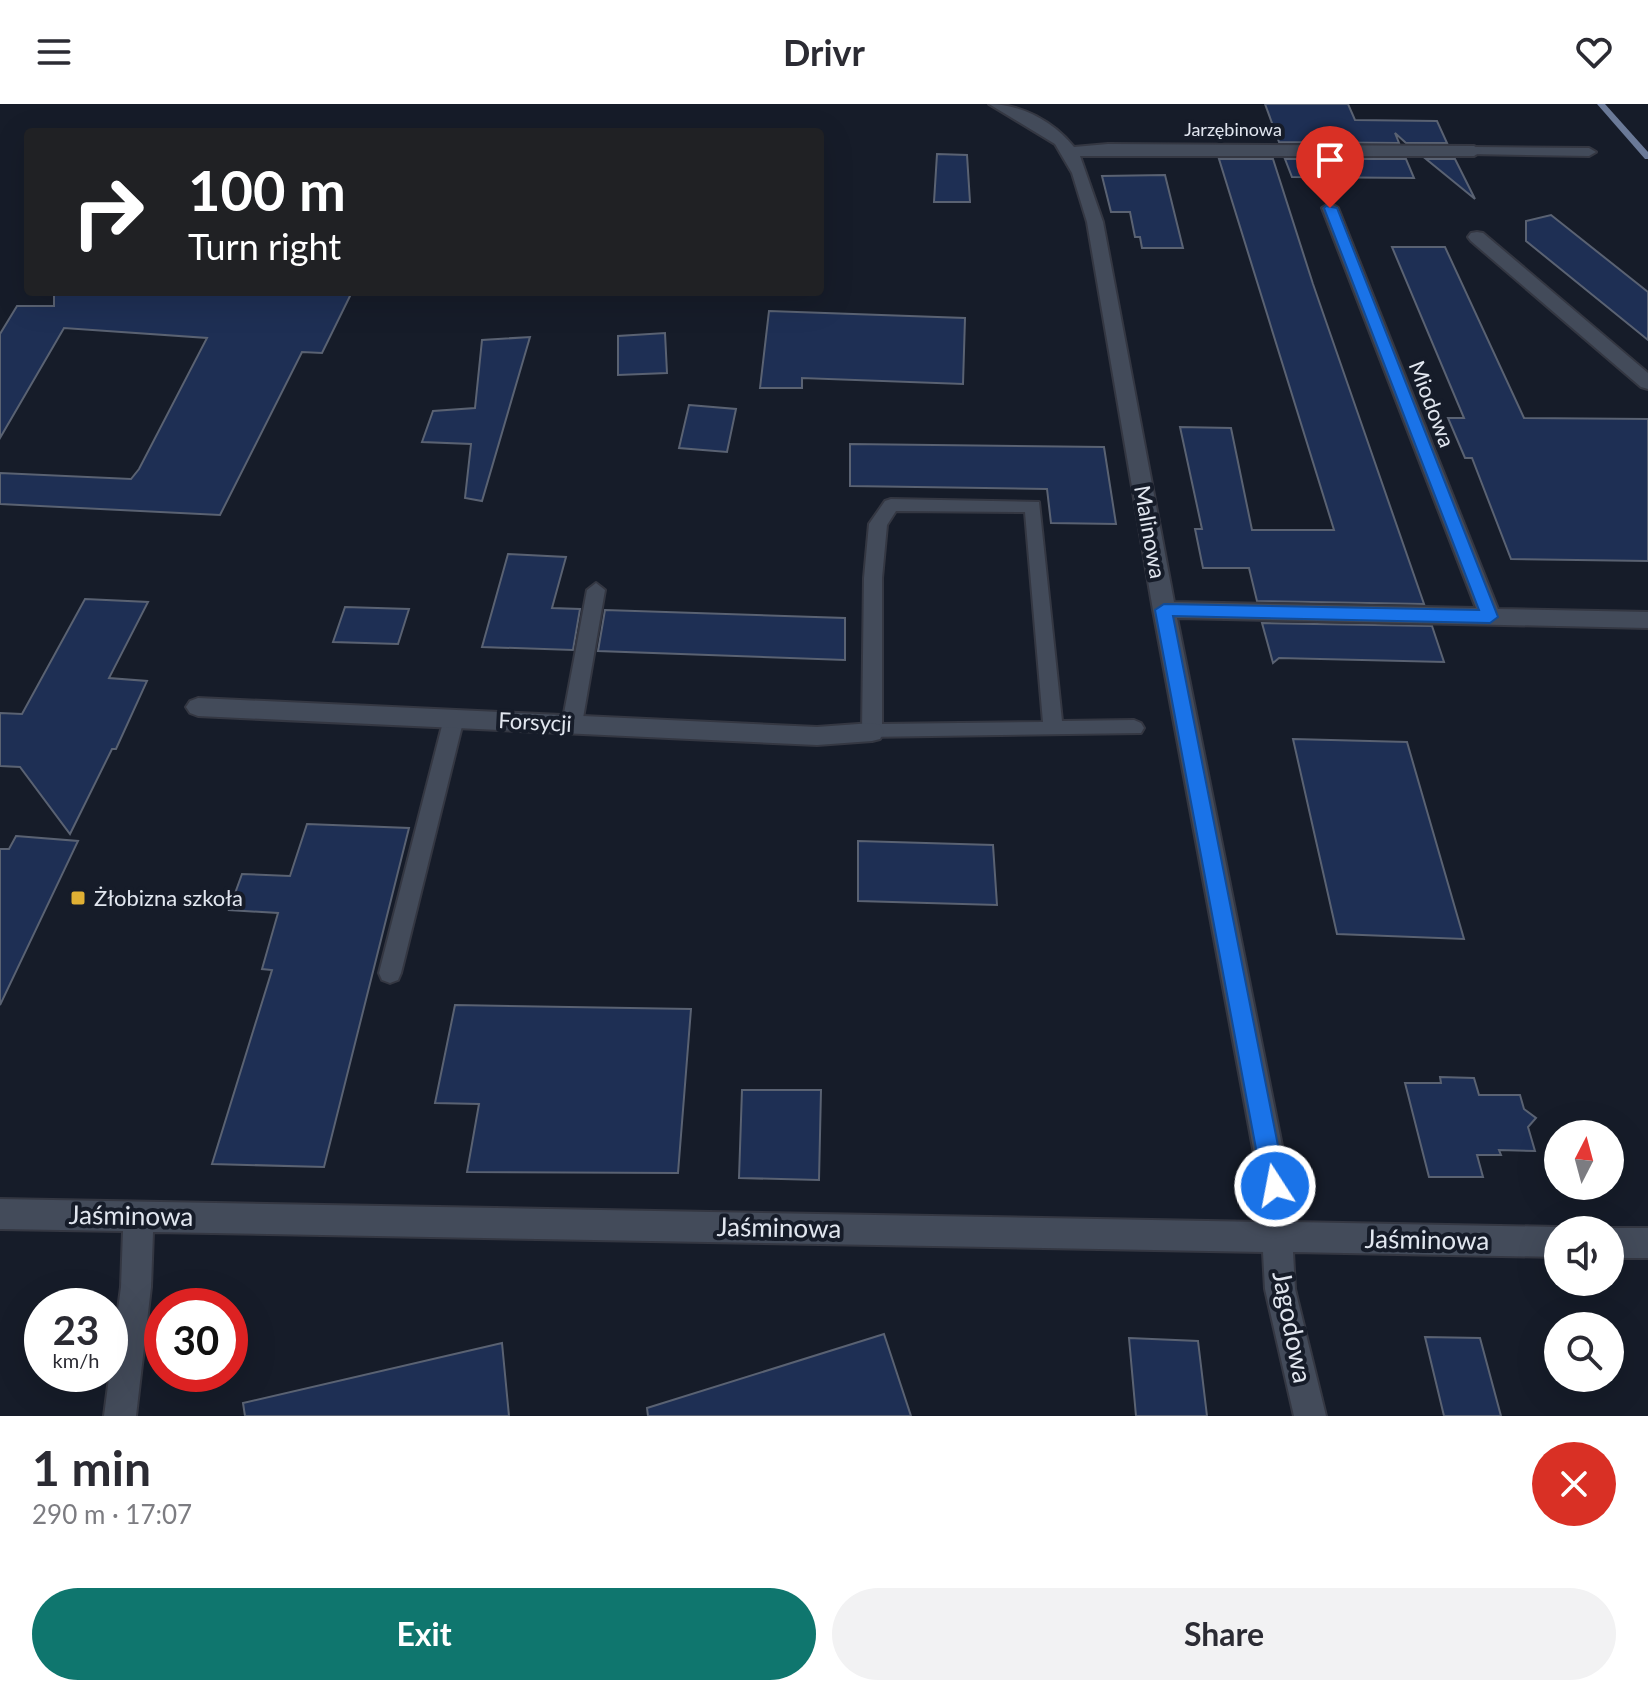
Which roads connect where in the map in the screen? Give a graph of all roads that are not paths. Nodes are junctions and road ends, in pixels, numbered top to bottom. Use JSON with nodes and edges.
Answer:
{"nodes":[{"id":1,"x":997,"y":104,"type":"edge"},
{"id":2,"x":1474,"y":151,"type":"joint"},
{"id":3,"x":1070,"y":152,"type":"junction"},
{"id":4,"x":1589,"y":152,"type":"dead end"},
{"id":5,"x":1330,"y":208,"type":"dead end"},
{"id":6,"x":1477,"y":237,"type":"dead end"},
{"id":7,"x":1648,"y":383,"type":"edge"},
{"id":8,"x":596,"y":590,"type":"dead end"},
{"id":9,"x":1164,"y":610,"type":"junction"},
{"id":10,"x":1490,"y":617,"type":"junction"},
{"id":11,"x":1648,"y":620,"type":"edge"},
{"id":12,"x":198,"y":707,"type":"dead end"},
{"id":13,"x":454,"y":718,"type":"junction"},
{"id":14,"x":572,"y":724,"type":"junction"},
{"id":15,"x":1134,"y":728,"type":"dead end"},
{"id":16,"x":1053,"y":729,"type":"junction"},
{"id":17,"x":872,"y":732,"type":"junction"},
{"id":18,"x":390,"y":973,"type":"dead end"},
{"id":19,"x":0,"y":1214,"type":"edge"},
{"id":20,"x":139,"y":1217,"type":"junction"},
{"id":21,"x":1277,"y":1237,"type":"junction"},
{"id":22,"x":1544,"y":1242,"type":"edge"},
{"id":23,"x":1624,"y":1243,"type":"edge"},
{"id":24,"x":1648,"y":1243,"type":"edge"},
{"id":25,"x":120,"y":1416,"type":"edge"},
{"id":26,"x":1310,"y":1416,"type":"edge"}],
"edges":[{"from":1,"to":3,"type":"street","name":"Malinowa"},
{"from":2,"to":3,"type":"street","name":"Jarzębinowa"},
{"from":2,"to":4,"type":"lane","name":"Jarzębinowa"},
{"from":3,"to":9,"type":"street","name":"Malinowa"},
{"from":5,"to":10,"type":"street","name":"Miodowa"},
{"from":6,"to":7,"type":"street"},
{"from":8,"to":14,"type":"lane"},
{"from":9,"to":10,"type":"street"},
{"from":9,"to":21,"type":"street","name":"Malinowa"},
{"from":10,"to":11,"type":"street"},
{"from":12,"to":13,"type":"street","name":"Forsycji"},
{"from":13,"to":14,"type":"street","name":"Forsycji"},
{"from":13,"to":18,"type":"lane"},
{"from":14,"to":17,"type":"street","name":"Forsycji"},
{"from":15,"to":16,"type":"lane"},
{"from":16,"to":17,"type":"lane"},
{"from":16,"to":17,"type":"lane"},
{"from":19,"to":20,"type":"street","name":"Jaśminowa"},
{"from":20,"to":21,"type":"street","name":"Jaśminowa"},
{"from":20,"to":25,"type":"street"},
{"from":21,"to":22,"type":"street","name":"Jaśminowa"},
{"from":21,"to":26,"type":"street","name":"Jagodowa"},
{"from":23,"to":24,"type":"street"}]}
